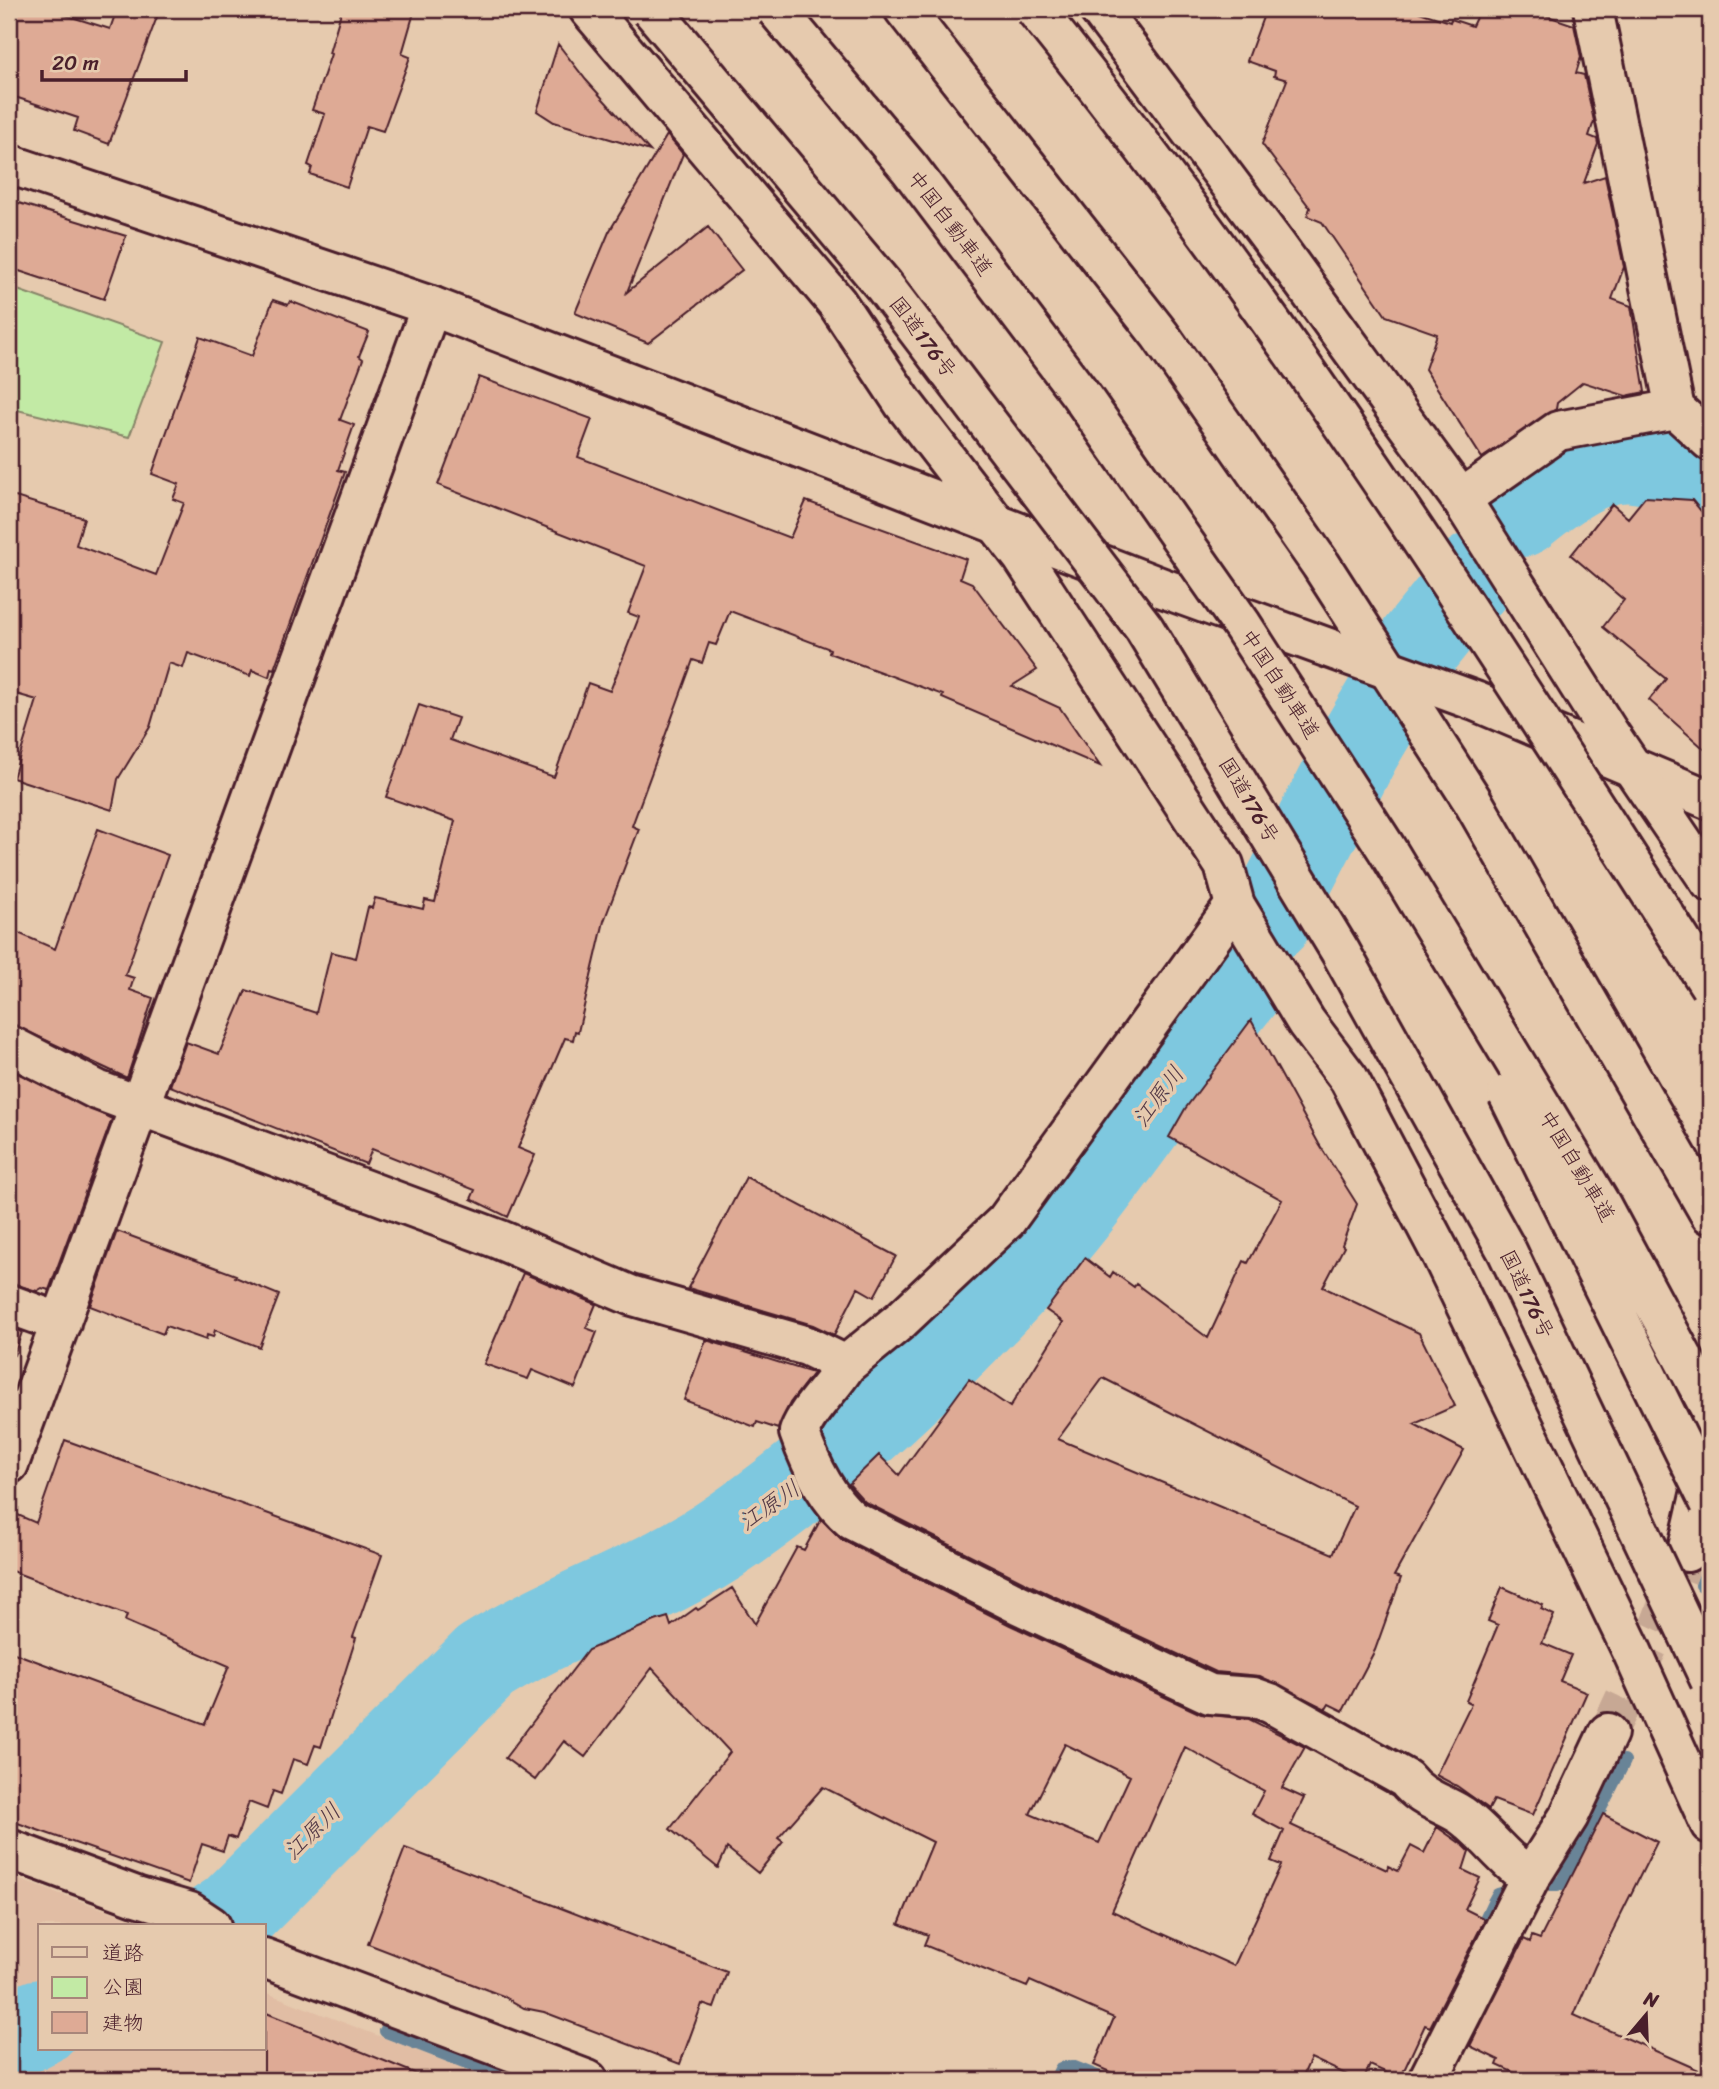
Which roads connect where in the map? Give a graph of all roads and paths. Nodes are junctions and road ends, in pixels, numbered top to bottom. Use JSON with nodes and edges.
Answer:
{"nodes":[{"id":1,"x":589,"y":9,"type":"edge"},
{"id":2,"x":651,"y":9,"type":"edge"},
{"id":3,"x":776,"y":9,"type":"edge"},
{"id":4,"x":904,"y":9,"type":"edge"},
{"id":5,"x":1035,"y":9,"type":"edge"},
{"id":6,"x":1099,"y":9,"type":"edge"},
{"id":7,"x":1593,"y":9,"type":"edge"},
{"id":8,"x":9,"y":164,"type":"edge"},
{"id":9,"x":431,"y":306,"type":"junction"},
{"id":10,"x":1675,"y":409,"type":"junction"},
{"id":11,"x":1710,"y":441,"type":"edge"},
{"id":12,"x":1461,"y":499,"type":"junction"},
{"id":13,"x":994,"y":520,"type":"junction"},
{"id":14,"x":1633,"y":768,"type":"junction"},
{"id":15,"x":1472,"y":800,"type":"junction"},
{"id":16,"x":1710,"y":800,"type":"edge"},
{"id":17,"x":1386,"y":848,"type":"junction"},
{"id":18,"x":1710,"y":882,"type":"edge"},
{"id":19,"x":1235,"y":905,"type":"junction"},
{"id":20,"x":1710,"y":986,"type":"edge"},
{"id":21,"x":9,"y":1045,"type":"edge"},
{"id":22,"x":141,"y":1105,"type":"junction"},
{"id":23,"x":1710,"y":1176,"type":"edge"},
{"id":24,"x":1710,"y":1214,"type":"edge"},
{"id":25,"x":9,"y":1304,"type":"edge"},
{"id":26,"x":61,"y":1323,"type":"junction"},
{"id":27,"x":846,"y":1365,"type":"junction"},
{"id":28,"x":1710,"y":1408,"type":"edge"},
{"id":29,"x":1710,"y":1452,"type":"edge"},
{"id":30,"x":9,"y":1464,"type":"edge"},
{"id":31,"x":1710,"y":1503,"type":"edge"},
{"id":32,"x":1687,"y":1552,"type":"tunnel mouth"},
{"id":33,"x":1710,"y":1679,"type":"edge"},
{"id":34,"x":1608,"y":1733,"type":"tunnel mouth"},
{"id":35,"x":1710,"y":1825,"type":"edge"},
{"id":36,"x":9,"y":1849,"type":"edge"},
{"id":37,"x":1530,"y":1878,"type":"junction"},
{"id":38,"x":200,"y":1919,"type":"edge"},
{"id":39,"x":266,"y":1959,"type":"edge"},
{"id":40,"x":588,"y":2080,"type":"edge"},
{"id":41,"x":1428,"y":2080,"type":"edge"}],
"edges":[{"from":1,"to":13,"type":"main road"},
{"from":2,"to":33,"type":"main road","name":"国道176号","bridge":true},
{"from":3,"to":17,"type":"main road","name":"中国自動車道","bridge":true},
{"from":4,"to":15,"type":"main road"},
{"from":5,"to":20,"type":"main road","bridge":true},
{"from":6,"to":12,"type":"main road"},
{"from":7,"to":10,"type":"main road"},
{"from":8,"to":9,"type":"main road"},
{"from":9,"to":13,"type":"main road"},
{"from":9,"to":22,"type":"main road"},
{"from":10,"to":11,"type":"main road"},
{"from":10,"to":12,"type":"main road"},
{"from":12,"to":14,"type":"main road"},
{"from":13,"to":14,"type":"main road"},
{"from":13,"to":19,"type":"main road"},
{"from":14,"to":16,"type":"main road"},
{"from":14,"to":18,"type":"main road"},
{"from":15,"to":23,"type":"main road"},
{"from":15,"to":24,"type":"main road"},
{"from":17,"to":28,"type":"main road","name":"中国自動車道","bridge":true},
{"from":17,"to":31,"type":"main road","bridge":true},
{"from":19,"to":27,"type":"main road"},
{"from":19,"to":35,"type":"main road"},
{"from":21,"to":22,"type":"main road"},
{"from":22,"to":26,"type":"main road"},
{"from":22,"to":27,"type":"main road"},
{"from":25,"to":26,"type":"main road"},
{"from":26,"to":30,"type":"main road"},
{"from":27,"to":37,"type":"main road"},
{"from":29,"to":32,"type":"main road"},
{"from":34,"to":37,"type":"main road"},
{"from":36,"to":38,"type":"main road"},
{"from":37,"to":41,"type":"main road"},
{"from":39,"to":40,"type":"main road"}]}
